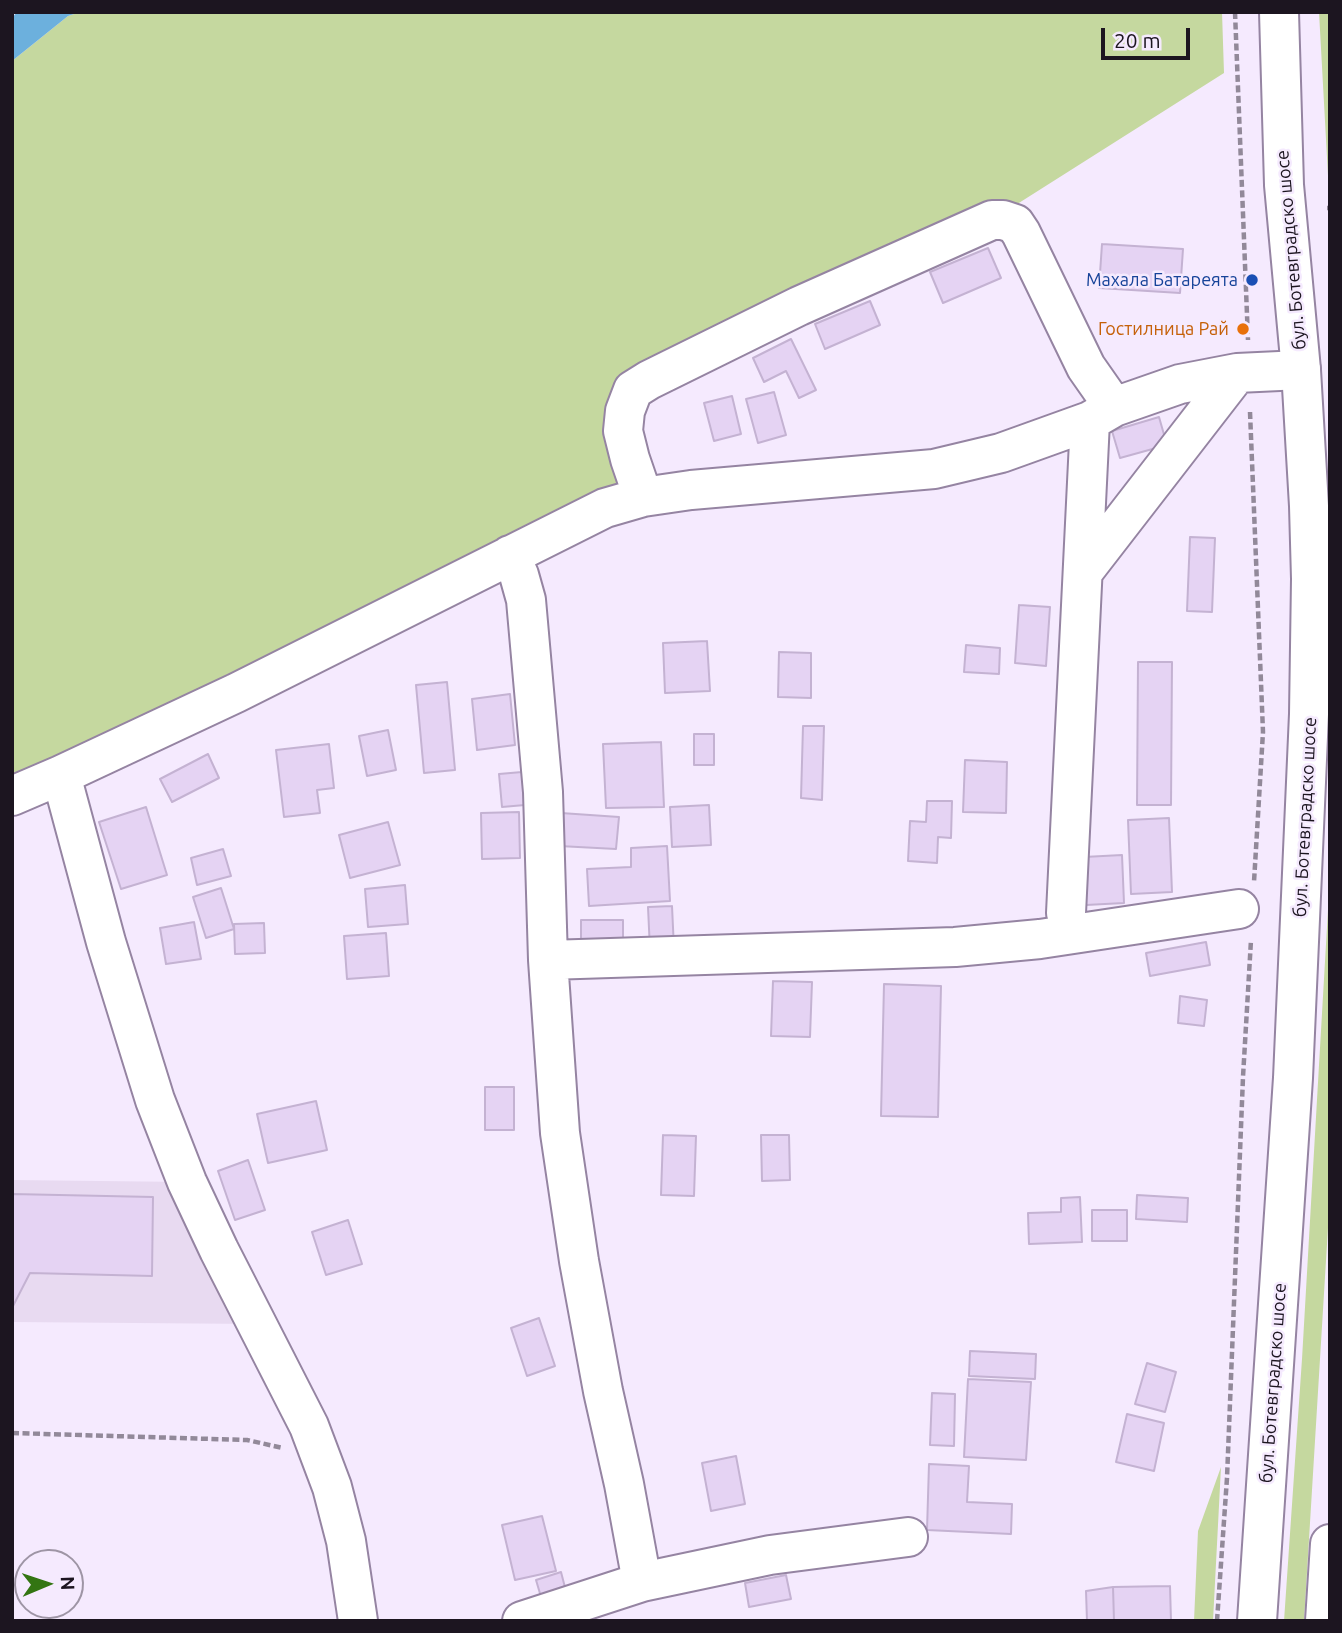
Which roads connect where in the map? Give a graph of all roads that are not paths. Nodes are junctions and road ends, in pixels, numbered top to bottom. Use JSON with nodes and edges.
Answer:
{"nodes":[{"id":1,"x":1279,"y":12,"type":"edge"},
{"id":2,"x":1301,"y":370,"type":"junction"},
{"id":3,"x":1243,"y":373,"type":"junction"},
{"id":4,"x":1102,"y":414,"type":"junction"},
{"id":5,"x":643,"y":497,"type":"junction"},
{"id":6,"x":510,"y":555,"type":"junction"},
{"id":7,"x":1083,"y":572,"type":"junction"},
{"id":8,"x":1320,"y":594,"type":"edge"},
{"id":9,"x":61,"y":775,"type":"junction"},
{"id":10,"x":12,"y":796,"type":"edge"},
{"id":11,"x":1248,"y":912,"type":"road end"},
{"id":12,"x":1066,"y":913,"type":"dead end"},
{"id":13,"x":548,"y":960,"type":"junction"},
{"id":14,"x":908,"y":1537,"type":"dead end"},
{"id":15,"x":1330,"y":1544,"type":"edge"},
{"id":16,"x":642,"y":1582,"type":"junction"},
{"id":17,"x":358,"y":1621,"type":"edge"},
{"id":18,"x":522,"y":1621,"type":"edge"},
{"id":19,"x":1257,"y":1621,"type":"edge"},
{"id":20,"x":1325,"y":1621,"type":"edge"}],
"edges":[{"from":1,"to":2,"type":"street","name":"бул. Ботевградско шосе"},
{"from":2,"to":3,"type":"street"},
{"from":2,"to":8,"type":"street","name":"бул. Ботевградско шосе"},
{"from":3,"to":4,"type":"street"},
{"from":3,"to":7,"type":"street"},
{"from":4,"to":5,"type":"street"},
{"from":4,"to":5,"type":"street"},
{"from":4,"to":7,"type":"street"},
{"from":5,"to":6,"type":"street"},
{"from":6,"to":9,"type":"street"},
{"from":6,"to":13,"type":"street"},
{"from":7,"to":12,"type":"street"},
{"from":8,"to":19,"type":"street","name":"бул. Ботевградско шосе"},
{"from":9,"to":10,"type":"street"},
{"from":9,"to":17,"type":"street"},
{"from":11,"to":13,"type":"street"},
{"from":13,"to":16,"type":"street"},
{"from":14,"to":16,"type":"street"},
{"from":15,"to":20,"type":"street"},
{"from":16,"to":18,"type":"street"}]}
